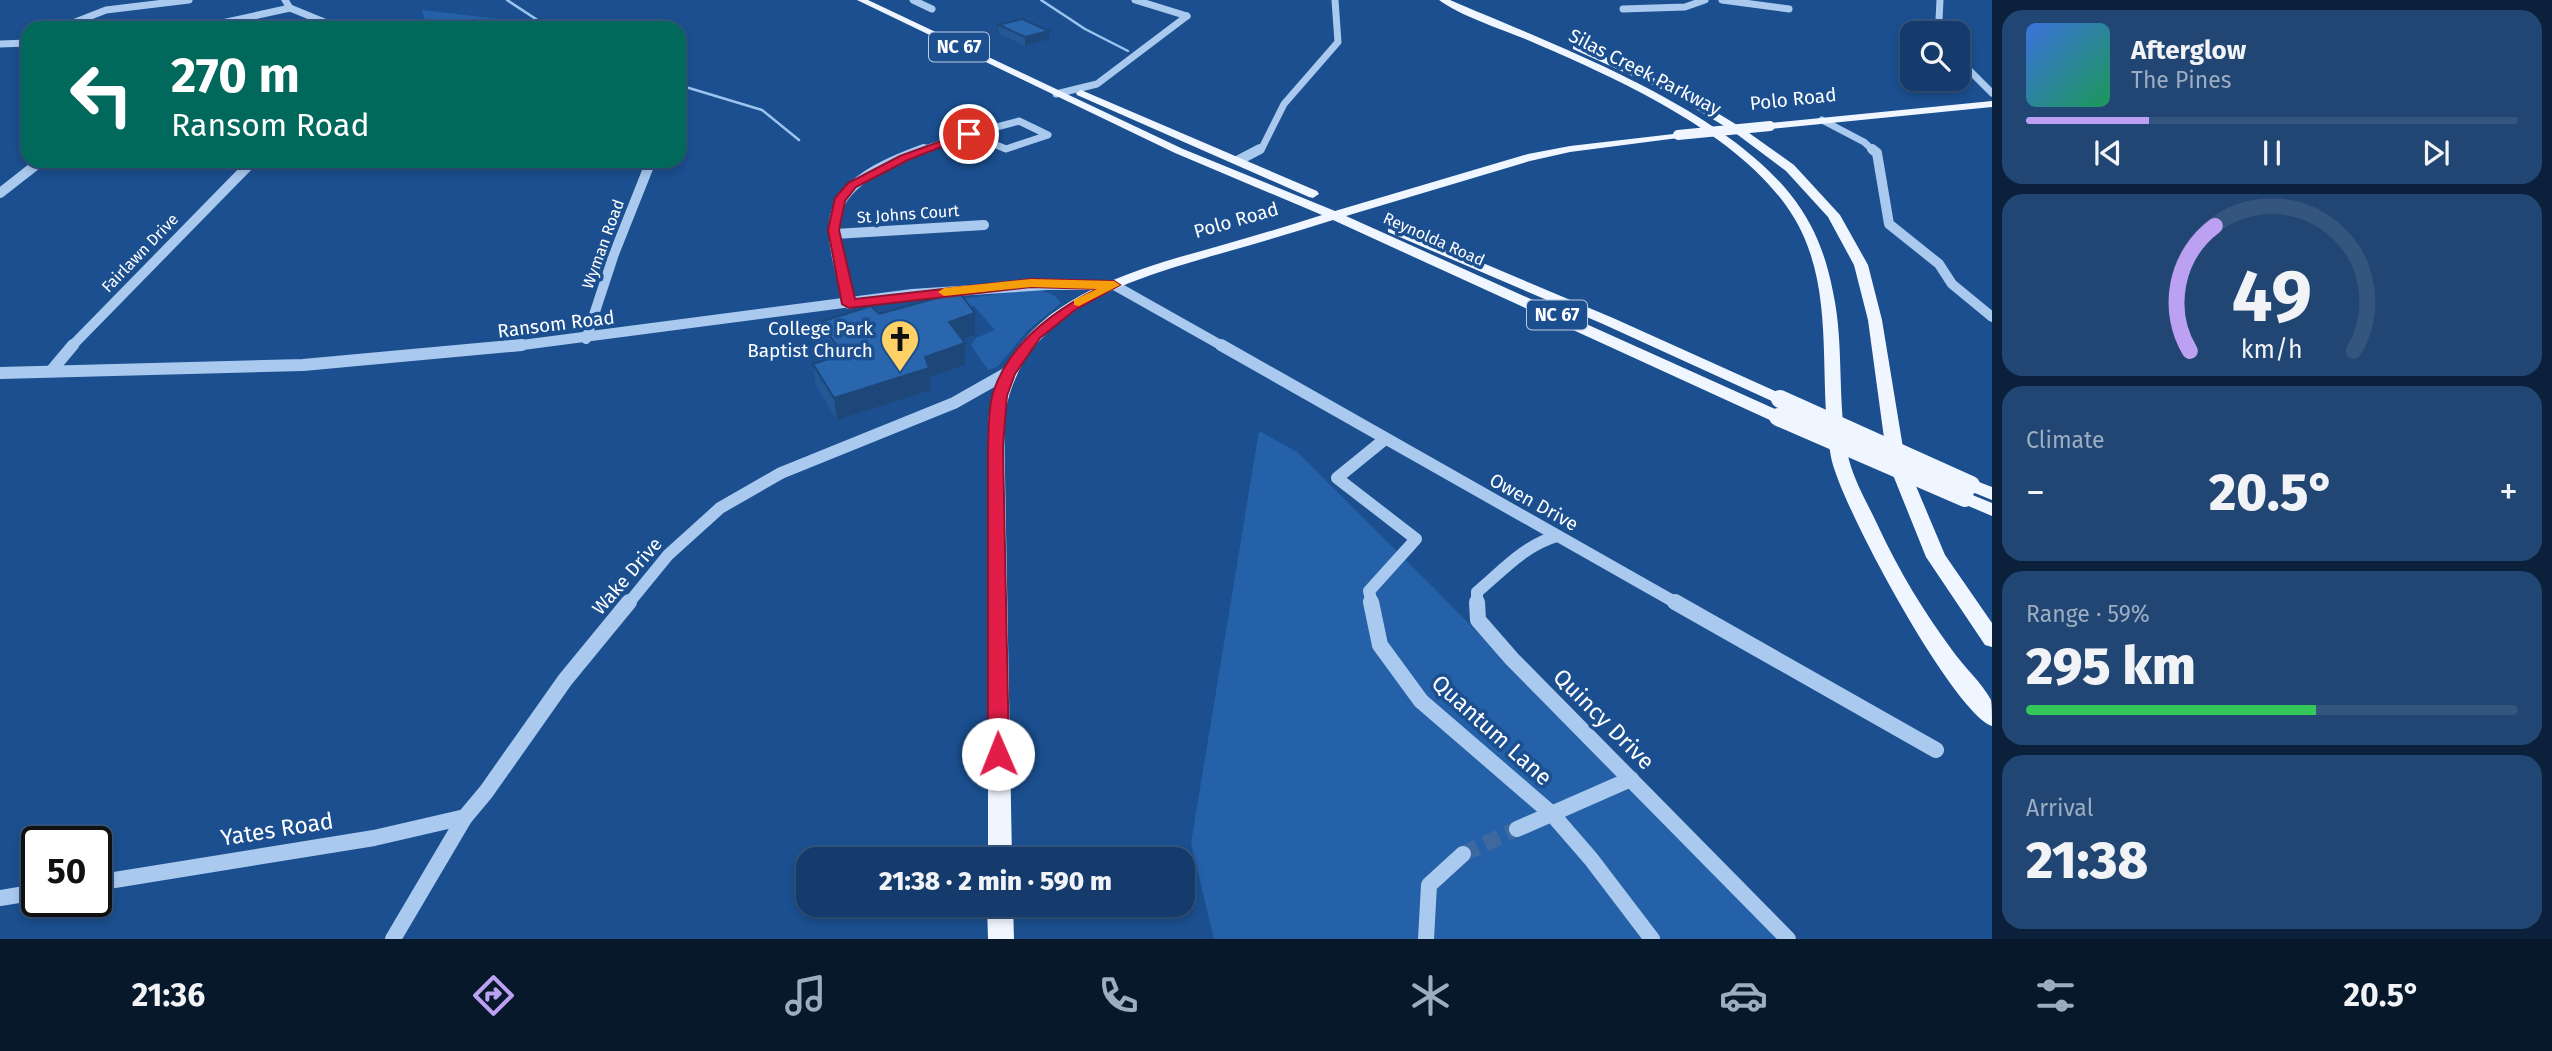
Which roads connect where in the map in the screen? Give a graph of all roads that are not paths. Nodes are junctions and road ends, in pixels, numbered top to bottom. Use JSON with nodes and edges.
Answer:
{"nodes":[{"id":1,"x":189,"y":0,"type":"edge"},
{"id":2,"x":285,"y":0,"type":"edge"},
{"id":3,"x":861,"y":0,"type":"edge"},
{"id":4,"x":882,"y":0,"type":"edge"},
{"id":5,"x":913,"y":0,"type":"edge"},
{"id":6,"x":1135,"y":0,"type":"edge"},
{"id":7,"x":1335,"y":0,"type":"edge"},
{"id":8,"x":1443,"y":0,"type":"edge"},
{"id":9,"x":1457,"y":0,"type":"edge"},
{"id":10,"x":1470,"y":0,"type":"edge"},
{"id":11,"x":1705,"y":0,"type":"edge"},
{"id":12,"x":1722,"y":0,"type":"edge"},
{"id":13,"x":1940,"y":0,"type":"edge"},
{"id":14,"x":290,"y":8,"type":"junction"},
{"id":15,"x":932,"y":9,"type":"dead end"},
{"id":16,"x":1623,"y":9,"type":"dead end"},
{"id":17,"x":1789,"y":9,"type":"dead end"},
{"id":18,"x":74,"y":21,"type":"edge"},
{"id":19,"x":231,"y":21,"type":"edge"},
{"id":20,"x":322,"y":21,"type":"edge"},
{"id":21,"x":1939,"y":21,"type":"edge"},
{"id":22,"x":1538,"y":31,"type":"junction"},
{"id":23,"x":21,"y":43,"type":"edge"},
{"id":24,"x":0,"y":44,"type":"edge"},
{"id":25,"x":1970,"y":71,"type":"edge"},
{"id":26,"x":1076,"y":91,"type":"junction"},
{"id":27,"x":1992,"y":93,"type":"edge"},
{"id":28,"x":1056,"y":94,"type":"junction"},
{"id":29,"x":1992,"y":104,"type":"edge"},
{"id":30,"x":1822,"y":120,"type":"junction"},
{"id":31,"x":969,"y":134,"type":"junction"},
{"id":32,"x":911,"y":155,"type":"joint"},
{"id":33,"x":1239,"y":160,"type":"junction"},
{"id":34,"x":32,"y":168,"type":"edge"},
{"id":35,"x":246,"y":168,"type":"edge"},
{"id":36,"x":648,"y":168,"type":"edge"},
{"id":37,"x":0,"y":193,"type":"edge"},
{"id":38,"x":1351,"y":211,"type":"junction"},
{"id":39,"x":1335,"y":216,"type":"junction"},
{"id":40,"x":984,"y":225,"type":"dead end"},
{"id":41,"x":835,"y":234,"type":"junction"},
{"id":42,"x":1114,"y":285,"type":"junction"},
{"id":43,"x":849,"y":304,"type":"junction"},
{"id":44,"x":1992,"y":317,"type":"edge"},
{"id":45,"x":586,"y":338,"type":"junction"},
{"id":46,"x":52,"y":370,"type":"junction"},
{"id":47,"x":0,"y":373,"type":"edge"},
{"id":48,"x":1007,"y":373,"type":"junction"},
{"id":49,"x":1779,"y":408,"type":"junction"},
{"id":50,"x":1385,"y":439,"type":"junction"},
{"id":51,"x":1968,"y":492,"type":"junction"},
{"id":52,"x":1992,"y":494,"type":"edge"},
{"id":53,"x":1992,"y":510,"type":"edge"},
{"id":54,"x":1557,"y":536,"type":"junction"},
{"id":55,"x":1992,"y":639,"type":"edge"},
{"id":56,"x":1992,"y":717,"type":"edge"},
{"id":57,"x":1936,"y":750,"type":"dead end"},
{"id":58,"x":1631,"y":779,"type":"junction"},
{"id":59,"x":1552,"y":814,"type":"junction"},
{"id":60,"x":465,"y":817,"type":"junction"},
{"id":61,"x":1517,"y":829,"type":"tunnel mouth"},
{"id":62,"x":1000,"y":847,"type":"edge"},
{"id":63,"x":1463,"y":854,"type":"tunnel mouth"},
{"id":64,"x":112,"y":880,"type":"edge"},
{"id":65,"x":21,"y":895,"type":"edge"},
{"id":66,"x":0,"y":898,"type":"edge"},
{"id":67,"x":1000,"y":917,"type":"edge"},
{"id":68,"x":393,"y":939,"type":"edge"},
{"id":69,"x":1001,"y":939,"type":"edge"},
{"id":70,"x":1426,"y":939,"type":"edge"},
{"id":71,"x":1652,"y":939,"type":"edge"},
{"id":72,"x":1788,"y":939,"type":"edge"}],
"edges":[{"from":1,"to":18,"type":"street"},
{"from":2,"to":14,"type":"street"},
{"from":3,"to":28,"type":"main road","name":"Reynolda Road","number":"NC 67"},
{"from":4,"to":26,"type":"main road","name":"Reynolda Road","number":"NC 67"},
{"from":5,"to":15,"type":"street"},
{"from":6,"to":26,"type":"street"},
{"from":7,"to":33,"type":"street"},
{"from":8,"to":56,"type":"main road","name":"Silas Creek Parkway"},
{"from":9,"to":22,"type":"main road"},
{"from":10,"to":22,"type":"main road","name":"Silas Creek Parkway"},
{"from":11,"to":16,"type":"street"},
{"from":12,"to":17,"type":"street"},
{"from":13,"to":21,"type":"street"},
{"from":14,"to":19,"type":"street"},
{"from":14,"to":20,"type":"street"},
{"from":22,"to":55,"type":"main road","name":"Silas Creek Parkway"},
{"from":23,"to":24,"type":"street"},
{"from":25,"to":27,"type":"street"},
{"from":26,"to":28,"type":"street"},
{"from":26,"to":33,"type":"main road","name":"Reynolda Road","number":"NC 67"},
{"from":28,"to":39,"type":"main road","name":"Reynolda Road","number":"NC 67"},
{"from":29,"to":30,"type":"main road","name":"Polo Road"},
{"from":30,"to":38,"type":"main road","name":"Polo Road","bridge":true},
{"from":30,"to":44,"type":"street"},
{"from":31,"to":31,"type":"street"},
{"from":31,"to":32,"type":"street"},
{"from":32,"to":41,"type":"street"},
{"from":33,"to":38,"type":"main road","name":"Reynolda Road","number":"NC 67"},
{"from":34,"to":37,"type":"street"},
{"from":35,"to":46,"type":"street","name":"Fairlawn Drive"},
{"from":36,"to":45,"type":"street","name":"Wyman Road"},
{"from":38,"to":39,"type":"main road","name":"Polo Road"},
{"from":38,"to":49,"type":"main road","name":"Reynolda Road","number":"NC 67"},
{"from":39,"to":42,"type":"main road","name":"Polo Road"},
{"from":39,"to":49,"type":"main road","name":"Reynolda Road","number":"NC 67"},
{"from":40,"to":41,"type":"street","name":"St Johns Court"},
{"from":41,"to":43,"type":"street"},
{"from":42,"to":43,"type":"street","name":"Ransom Road"},
{"from":42,"to":48,"type":"main road","name":"Polo Road"},
{"from":42,"to":50,"type":"street","name":"Owen Drive"},
{"from":43,"to":45,"type":"street","name":"Ransom Road"},
{"from":45,"to":46,"type":"street","name":"Ransom Road"},
{"from":46,"to":47,"type":"street","name":"Ransom Road"},
{"from":48,"to":60,"type":"street","name":"Wake Drive"},
{"from":48,"to":62,"type":"main road","name":"Polo Road"},
{"from":49,"to":51,"type":"main road","name":"Reynolda Road","number":"NC 67","bridge":true},
{"from":50,"to":54,"type":"street","name":"Owen Drive"},
{"from":50,"to":59,"type":"street","name":"Quantum Lane"},
{"from":51,"to":52,"type":"main road","name":"Reynolda Road","number":"NC 67"},
{"from":51,"to":53,"type":"main road","name":"Reynolda Road","number":"NC 67"},
{"from":54,"to":57,"type":"street","name":"Owen Drive"},
{"from":54,"to":58,"type":"street","name":"Quincy Drive"},
{"from":58,"to":59,"type":"street"},
{"from":58,"to":72,"type":"street","name":"Quincy Drive"},
{"from":59,"to":61,"type":"street"},
{"from":59,"to":71,"type":"street","name":"Quantum Lane"},
{"from":60,"to":64,"type":"street","name":"Yates Road"},
{"from":60,"to":68,"type":"street","name":"Wake Drive"},
{"from":63,"to":70,"type":"street"},
{"from":65,"to":66,"type":"street"},
{"from":67,"to":69,"type":"main road"}]}
